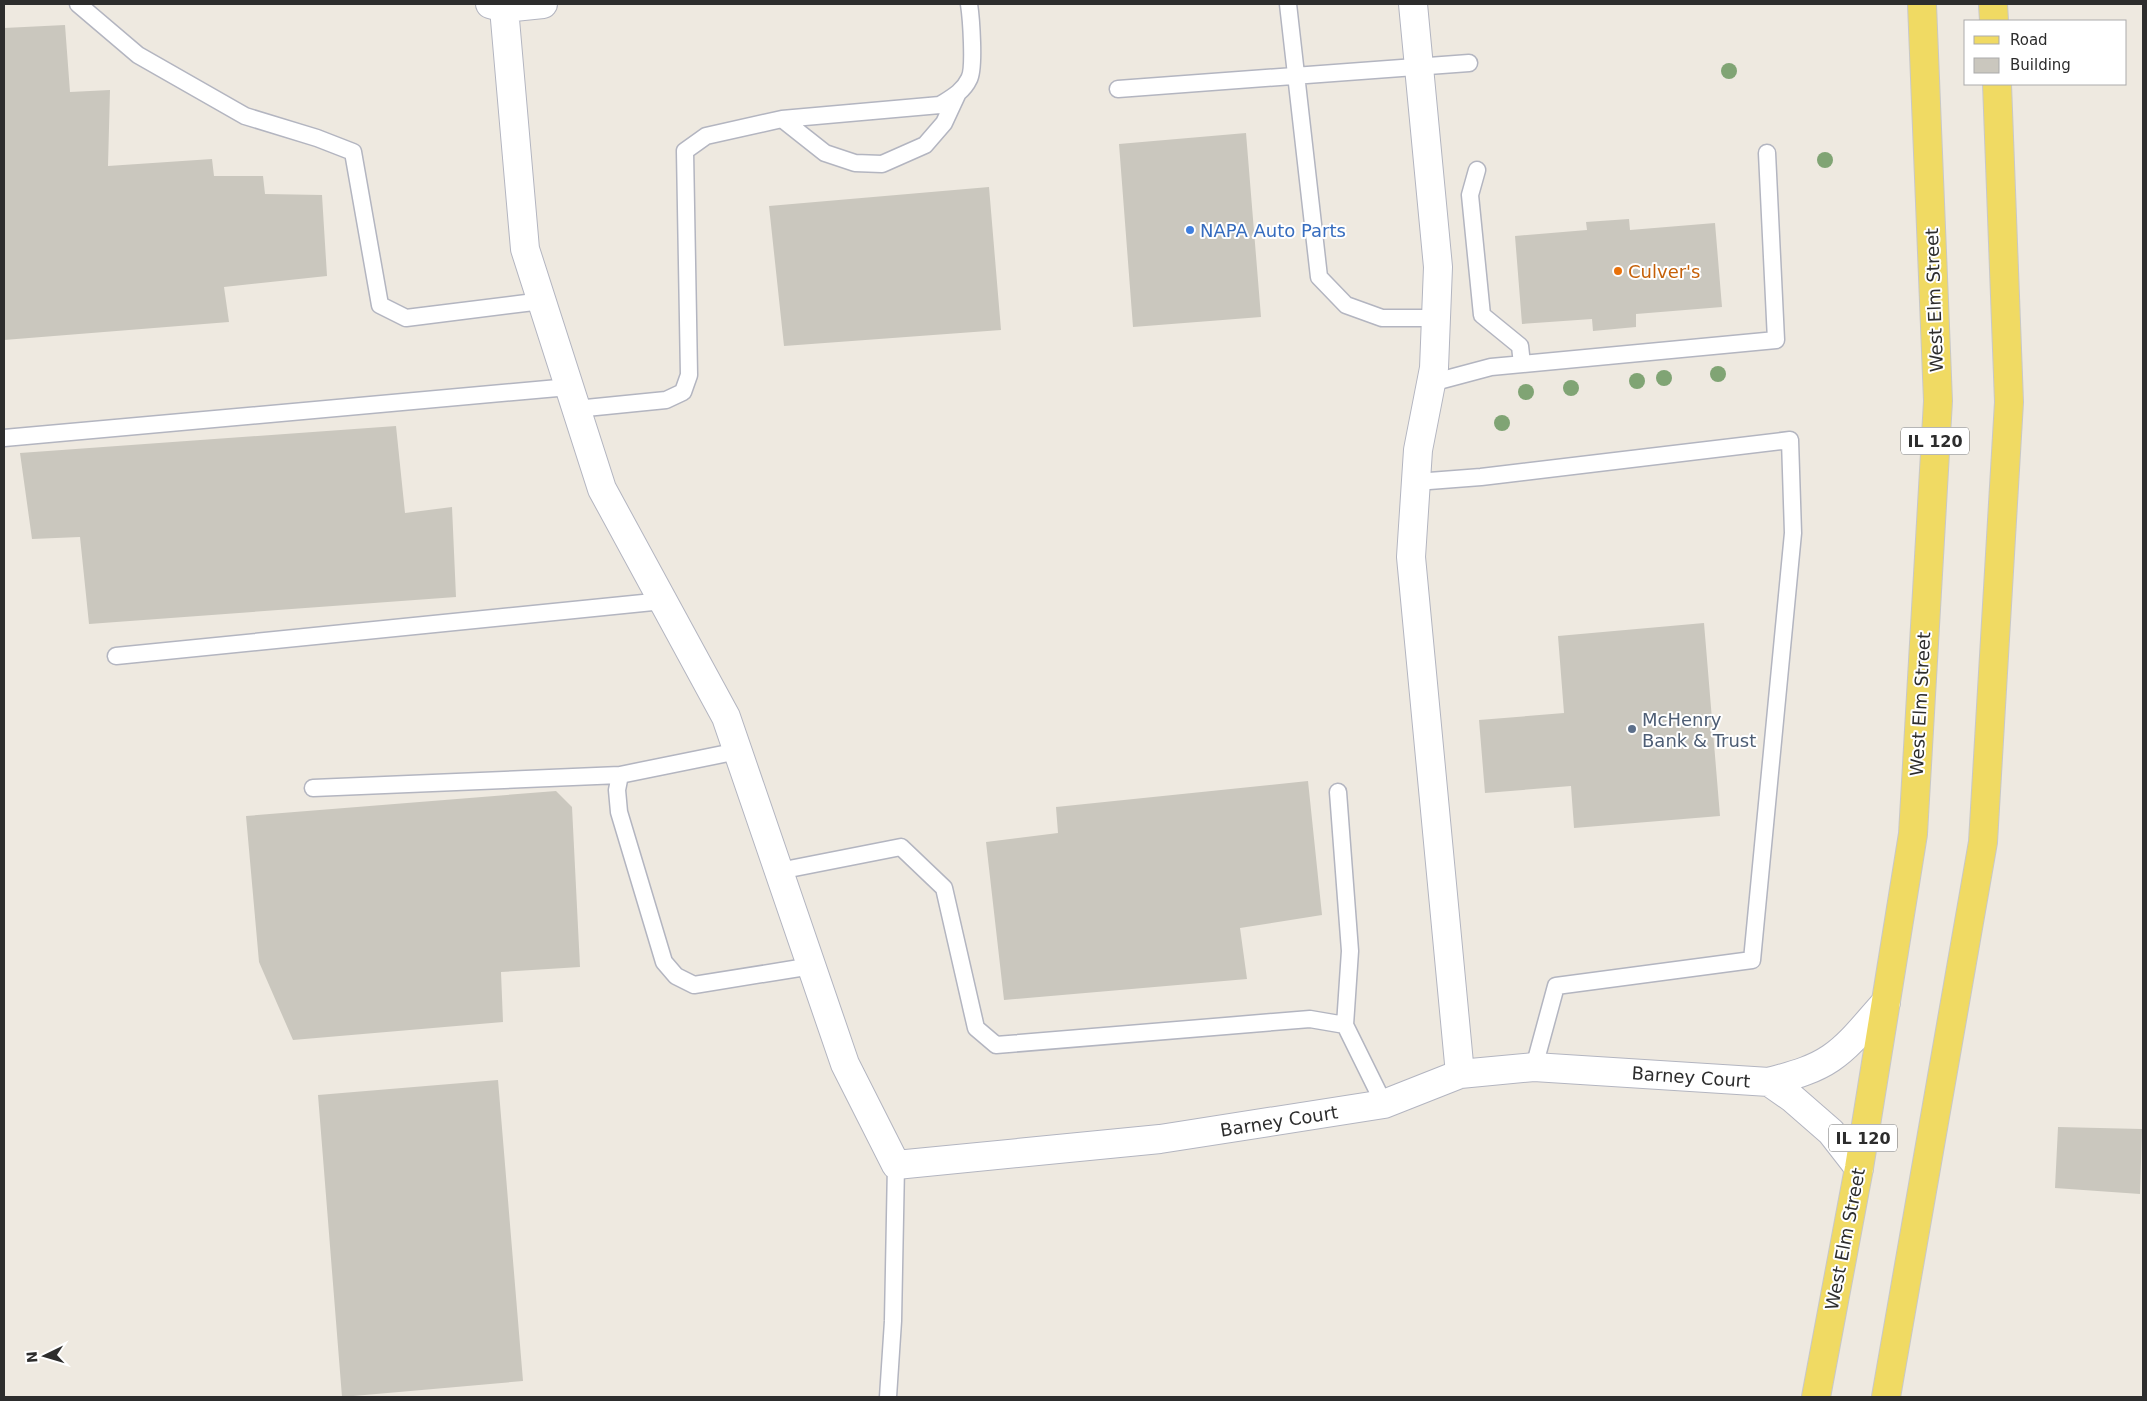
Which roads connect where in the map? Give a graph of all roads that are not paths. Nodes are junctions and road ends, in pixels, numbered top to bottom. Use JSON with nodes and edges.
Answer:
{"nodes":[{"id":1,"x":78,"y":4,"type":"edge"},
{"id":2,"x":543,"y":4,"type":"edge"},
{"id":3,"x":969,"y":4,"type":"edge"},
{"id":4,"x":1288,"y":4,"type":"edge"},
{"id":5,"x":1413,"y":4,"type":"edge"},
{"id":6,"x":1922,"y":4,"type":"edge"},
{"id":7,"x":1993,"y":4,"type":"edge"},
{"id":8,"x":497,"y":6,"type":"edge"},
{"id":9,"x":1994,"y":20,"type":"edge"},
{"id":10,"x":1469,"y":63,"type":"dead end"},
{"id":11,"x":1419,"y":66,"type":"junction"},
{"id":12,"x":1296,"y":76,"type":"junction"},
{"id":13,"x":1997,"y":85,"type":"edge"},
{"id":14,"x":1118,"y":89,"type":"dead end"},
{"id":15,"x":956,"y":95,"type":"junction"},
{"id":16,"x":782,"y":119,"type":"junction"},
{"id":17,"x":1766,"y":153,"type":"dead end"},
{"id":18,"x":1477,"y":170,"type":"dead end"},
{"id":19,"x":542,"y":301,"type":"junction"},
{"id":20,"x":1436,"y":318,"type":"junction"},
{"id":21,"x":1522,"y":364,"type":"junction"},
{"id":22,"x":1431,"y":383,"type":"junction"},
{"id":23,"x":573,"y":398,"type":"junction"},
{"id":24,"x":4,"y":438,"type":"edge"},
{"id":25,"x":1416,"y":482,"type":"junction"},
{"id":26,"x":663,"y":601,"type":"junction"},
{"id":27,"x":116,"y":656,"type":"dead end"},
{"id":28,"x":738,"y":751,"type":"junction"},
{"id":29,"x":620,"y":775,"type":"junction"},
{"id":30,"x":313,"y":788,"type":"dead end"},
{"id":31,"x":1338,"y":792,"type":"dead end"},
{"id":32,"x":779,"y":871,"type":"junction"},
{"id":33,"x":812,"y":966,"type":"junction"},
{"id":34,"x":1886,"y":1002,"type":"junction"},
{"id":35,"x":1345,"y":1025,"type":"junction"},
{"id":36,"x":1534,"y":1067,"type":"junction"},
{"id":37,"x":1460,"y":1074,"type":"junction"},
{"id":38,"x":1769,"y":1082,"type":"junction"},
{"id":39,"x":1384,"y":1104,"type":"junction"},
{"id":40,"x":896,"y":1165,"type":"junction"},
{"id":41,"x":1859,"y":1168,"type":"junction"},
{"id":42,"x":888,"y":1397,"type":"edge"},
{"id":43,"x":1816,"y":1397,"type":"edge"},
{"id":44,"x":1886,"y":1397,"type":"edge"}],
"edges":[{"from":1,"to":19,"type":"lane"},
{"from":2,"to":8,"type":"street"},
{"from":3,"to":15,"type":"lane"},
{"from":4,"to":12,"type":"lane"},
{"from":5,"to":11,"type":"street"},
{"from":6,"to":34,"type":"main road","name":"West Elm Street","number":"IL 120"},
{"from":7,"to":9,"type":"main road"},
{"from":8,"to":19,"type":"street"},
{"from":10,"to":11,"type":"lane"},
{"from":11,"to":12,"type":"lane"},
{"from":11,"to":20,"type":"street"},
{"from":12,"to":14,"type":"lane"},
{"from":12,"to":20,"type":"lane"},
{"from":13,"to":44,"type":"main road"},
{"from":15,"to":16,"type":"lane"},
{"from":15,"to":16,"type":"lane"},
{"from":16,"to":23,"type":"lane"},
{"from":17,"to":21,"type":"lane"},
{"from":18,"to":21,"type":"lane"},
{"from":19,"to":23,"type":"street"},
{"from":20,"to":22,"type":"street"},
{"from":21,"to":22,"type":"lane"},
{"from":22,"to":25,"type":"street"},
{"from":23,"to":24,"type":"lane"},
{"from":23,"to":26,"type":"street"},
{"from":25,"to":36,"type":"lane"},
{"from":25,"to":37,"type":"street"},
{"from":26,"to":27,"type":"lane"},
{"from":26,"to":28,"type":"street"},
{"from":28,"to":29,"type":"lane"},
{"from":28,"to":32,"type":"street"},
{"from":29,"to":30,"type":"lane"},
{"from":29,"to":33,"type":"lane"},
{"from":31,"to":35,"type":"lane"},
{"from":32,"to":33,"type":"street"},
{"from":32,"to":35,"type":"lane"},
{"from":33,"to":40,"type":"street"},
{"from":34,"to":38,"type":"street","name":"Barney Court"},
{"from":34,"to":41,"type":"main road","name":"West Elm Street","number":"IL 120"},
{"from":35,"to":39,"type":"lane"},
{"from":36,"to":37,"type":"street","name":"Barney Court"},
{"from":36,"to":38,"type":"street","name":"Barney Court"},
{"from":37,"to":39,"type":"street","name":"Barney Court"},
{"from":38,"to":41,"type":"street","name":"Barney Court"},
{"from":39,"to":40,"type":"street","name":"Barney Court"},
{"from":40,"to":42,"type":"lane"},
{"from":41,"to":43,"type":"main road","name":"West Elm Street","number":"IL 120"}]}
